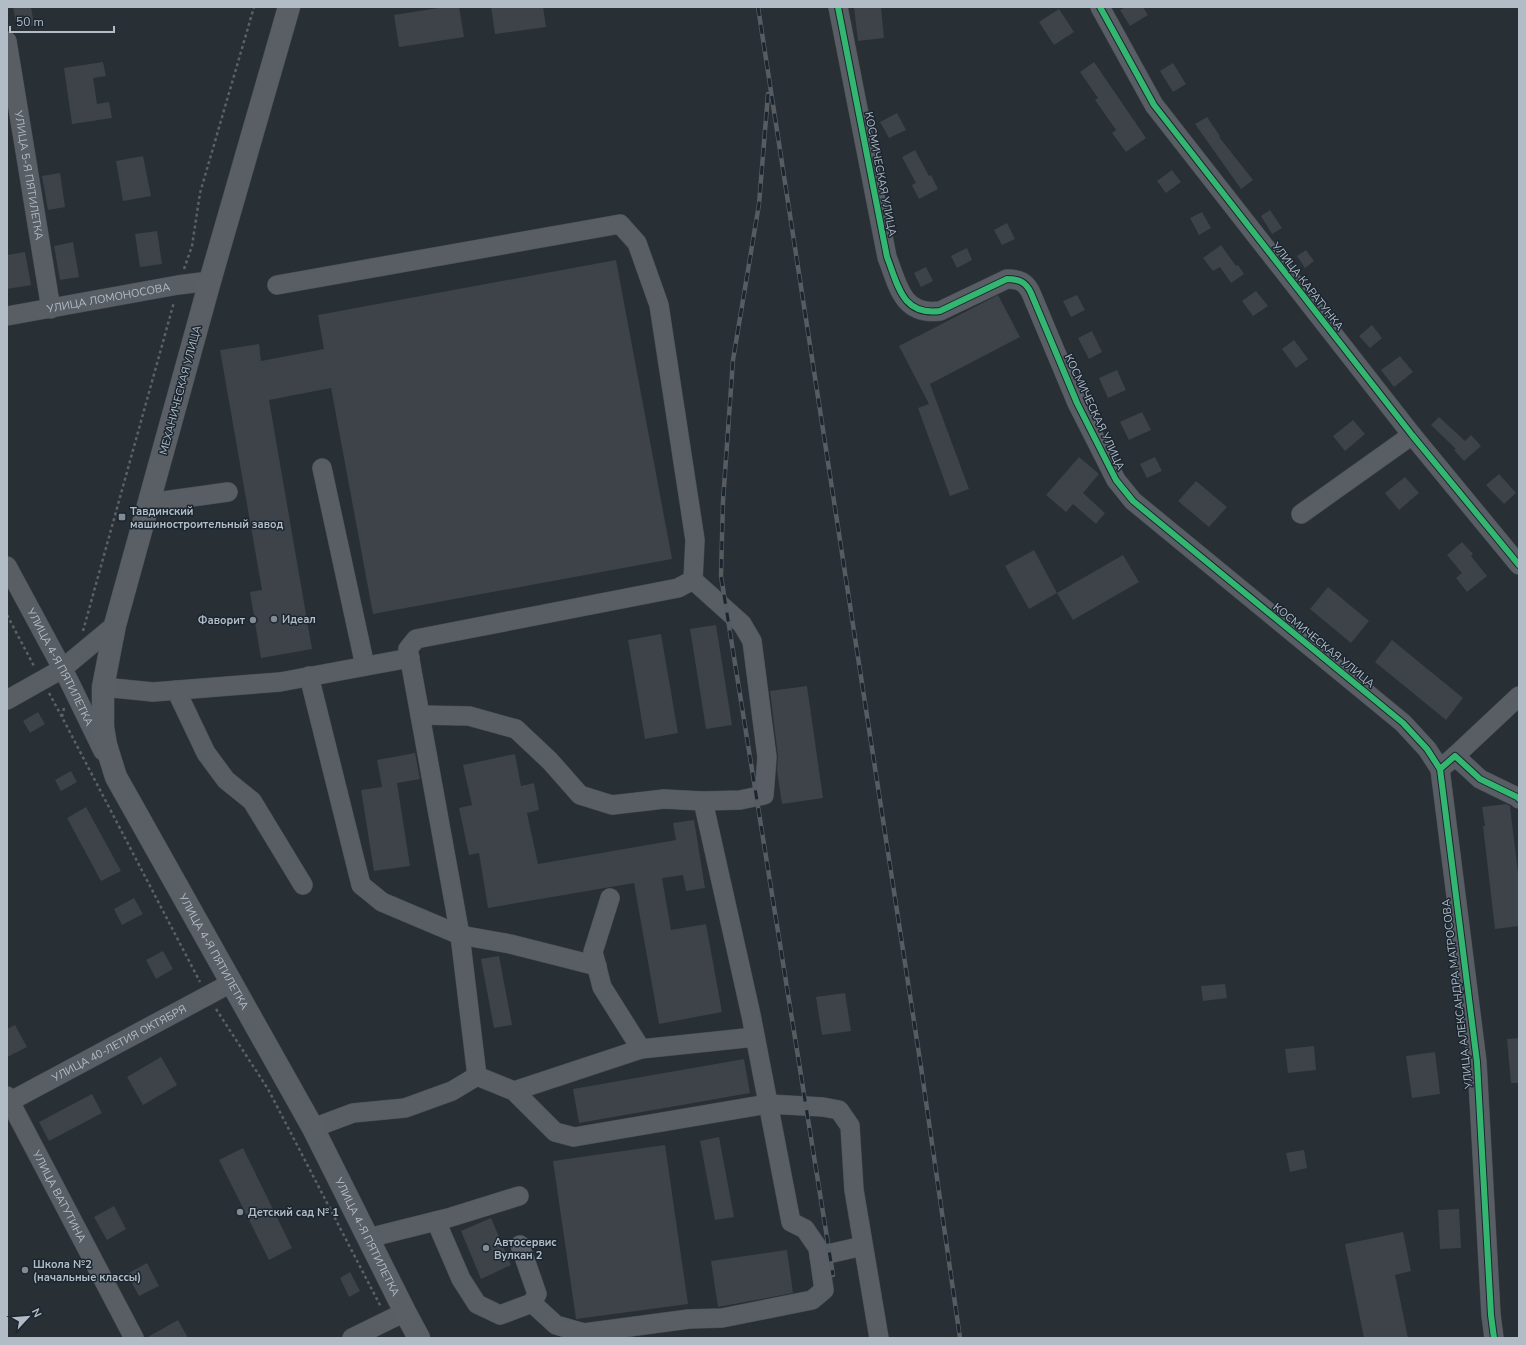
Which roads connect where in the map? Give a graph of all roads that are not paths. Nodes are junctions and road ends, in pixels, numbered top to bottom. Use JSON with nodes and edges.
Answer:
{"nodes":[{"id":1,"x":289,"y":7,"type":"edge"},
{"id":2,"x":838,"y":7,"type":"edge"},
{"id":3,"x":1100,"y":7,"type":"edge"},
{"id":4,"x":7,"y":41,"type":"edge"},
{"id":5,"x":210,"y":281,"type":"junction"},
{"id":6,"x":277,"y":285,"type":"dead end"},
{"id":7,"x":51,"y":309,"type":"junction"},
{"id":8,"x":7,"y":316,"type":"edge"},
{"id":9,"x":1412,"y":435,"type":"junction"},
{"id":10,"x":322,"y":468,"type":"dead end"},
{"id":11,"x":228,"y":492,"type":"dead end"},
{"id":12,"x":149,"y":503,"type":"junction"},
{"id":13,"x":1301,"y":514,"type":"dead end"},
{"id":14,"x":1519,"y":565,"type":"edge"},
{"id":15,"x":7,"y":566,"type":"edge"},
{"id":16,"x":693,"y":580,"type":"junction"},
{"id":17,"x":115,"y":625,"type":"junction"},
{"id":18,"x":410,"y":658,"type":"junction"},
{"id":19,"x":365,"y":666,"type":"junction"},
{"id":20,"x":62,"y":669,"type":"junction"},
{"id":21,"x":309,"y":676,"type":"junction"},
{"id":22,"x":103,"y":687,"type":"junction"},
{"id":23,"x":176,"y":690,"type":"junction"},
{"id":24,"x":1519,"y":696,"type":"edge"},
{"id":25,"x":7,"y":700,"type":"edge"},
{"id":26,"x":420,"y":715,"type":"junction"},
{"id":27,"x":1455,"y":756,"type":"junction"},
{"id":28,"x":1440,"y":769,"type":"junction"},
{"id":29,"x":116,"y":776,"type":"junction"},
{"id":30,"x":1519,"y":800,"type":"edge"},
{"id":31,"x":703,"y":801,"type":"junction"},
{"id":32,"x":303,"y":885,"type":"dead end"},
{"id":33,"x":610,"y":898,"type":"dead end"},
{"id":34,"x":460,"y":936,"type":"junction"},
{"id":35,"x":597,"y":966,"type":"junction"},
{"id":36,"x":232,"y":983,"type":"junction"},
{"id":37,"x":755,"y":1037,"type":"junction"},
{"id":38,"x":641,"y":1049,"type":"junction"},
{"id":39,"x":477,"y":1076,"type":"junction"},
{"id":40,"x":514,"y":1091,"type":"junction"},
{"id":41,"x":8,"y":1100,"type":"edge"},
{"id":42,"x":768,"y":1104,"type":"junction"},
{"id":43,"x":313,"y":1128,"type":"junction"},
{"id":44,"x":519,"y":1196,"type":"dead end"},
{"id":45,"x":436,"y":1221,"type":"junction"},
{"id":46,"x":368,"y":1238,"type":"junction"},
{"id":47,"x":520,"y":1245,"type":"dead end"},
{"id":48,"x":863,"y":1246,"type":"junction"},
{"id":49,"x":819,"y":1256,"type":"junction"},
{"id":50,"x":532,"y":1303,"type":"junction"},
{"id":51,"x":405,"y":1312,"type":"junction"},
{"id":52,"x":134,"y":1338,"type":"edge"},
{"id":53,"x":352,"y":1338,"type":"edge"},
{"id":54,"x":419,"y":1338,"type":"edge"},
{"id":55,"x":878,"y":1338,"type":"edge"},
{"id":56,"x":1494,"y":1338,"type":"edge"}],
"edges":[{"from":1,"to":5,"type":"main road","name":"МЕХАНИЧЕСКАЯ УЛИЦА"},
{"from":2,"to":28,"type":"street","name":"КОСМИЧЕСКАЯ УЛИЦА"},
{"from":3,"to":9,"type":"street","name":"УЛИЦА КАРАТУНКА"},
{"from":4,"to":7,"type":"street","name":"УЛИЦА 5-Я ПЯТИЛЕТКА"},
{"from":5,"to":7,"type":"street","name":"УЛИЦА ЛОМОНОСОВА"},
{"from":5,"to":12,"type":"main road","name":"МЕХАНИЧЕСКАЯ УЛИЦА"},
{"from":6,"to":16,"type":"street"},
{"from":7,"to":8,"type":"street","name":"УЛИЦА ЛОМОНОСОВА"},
{"from":9,"to":13,"type":"street"},
{"from":9,"to":14,"type":"street","name":"УЛИЦА КАРАТУНКА"},
{"from":10,"to":19,"type":"street"},
{"from":11,"to":12,"type":"street"},
{"from":12,"to":17,"type":"main road","name":"МЕХАНИЧЕСКАЯ УЛИЦА"},
{"from":15,"to":20,"type":"street","name":"УЛИЦА 4-Я ПЯТИЛЕТКА"},
{"from":16,"to":18,"type":"street"},
{"from":16,"to":31,"type":"street"},
{"from":17,"to":20,"type":"street"},
{"from":17,"to":22,"type":"main road","name":"МЕХАНИЧЕСКАЯ УЛИЦА"},
{"from":18,"to":19,"type":"street"},
{"from":18,"to":26,"type":"street"},
{"from":19,"to":21,"type":"street"},
{"from":20,"to":25,"type":"street"},
{"from":20,"to":29,"type":"street","name":"УЛИЦА 4-Я ПЯТИЛЕТКА"},
{"from":21,"to":23,"type":"street"},
{"from":21,"to":34,"type":"street"},
{"from":22,"to":23,"type":"street"},
{"from":22,"to":29,"type":"main road","name":"МЕХАНИЧЕСКАЯ УЛИЦА"},
{"from":23,"to":32,"type":"street"},
{"from":24,"to":27,"type":"street"},
{"from":26,"to":31,"type":"street"},
{"from":26,"to":34,"type":"street"},
{"from":27,"to":28,"type":"street"},
{"from":27,"to":30,"type":"street"},
{"from":28,"to":56,"type":"street","name":"УЛИЦА АЛЕКСАНДРА МАТРОСОВА"},
{"from":29,"to":36,"type":"main road","name":"УЛИЦА 4-Я ПЯТИЛЕТКА"},
{"from":31,"to":37,"type":"street"},
{"from":33,"to":35,"type":"street"},
{"from":34,"to":35,"type":"street"},
{"from":34,"to":39,"type":"street"},
{"from":35,"to":38,"type":"street"},
{"from":36,"to":41,"type":"street","name":"УЛИЦА 40-ЛЕТИЯ ОКТЯБРЯ"},
{"from":36,"to":43,"type":"main road","name":"УЛИЦА 4-Я ПЯТИЛЕТКА"},
{"from":37,"to":38,"type":"street"},
{"from":37,"to":42,"type":"street"},
{"from":38,"to":40,"type":"street"},
{"from":39,"to":40,"type":"street"},
{"from":39,"to":43,"type":"street"},
{"from":40,"to":42,"type":"street"},
{"from":41,"to":52,"type":"street","name":"УЛИЦА ВАТУТИНА"},
{"from":42,"to":48,"type":"street"},
{"from":42,"to":49,"type":"street"},
{"from":43,"to":46,"type":"main road","name":"УЛИЦА 4-Я ПЯТИЛЕТКА"},
{"from":44,"to":45,"type":"street"},
{"from":45,"to":46,"type":"street"},
{"from":45,"to":50,"type":"street"},
{"from":46,"to":51,"type":"main road","name":"УЛИЦА 4-Я ПЯТИЛЕТКА"},
{"from":47,"to":50,"type":"street"},
{"from":48,"to":49,"type":"street"},
{"from":48,"to":55,"type":"street"},
{"from":49,"to":50,"type":"street"},
{"from":51,"to":53,"type":"street"},
{"from":51,"to":54,"type":"main road","name":"УЛИЦА 4-Я ПЯТИЛЕТКА"}]}
